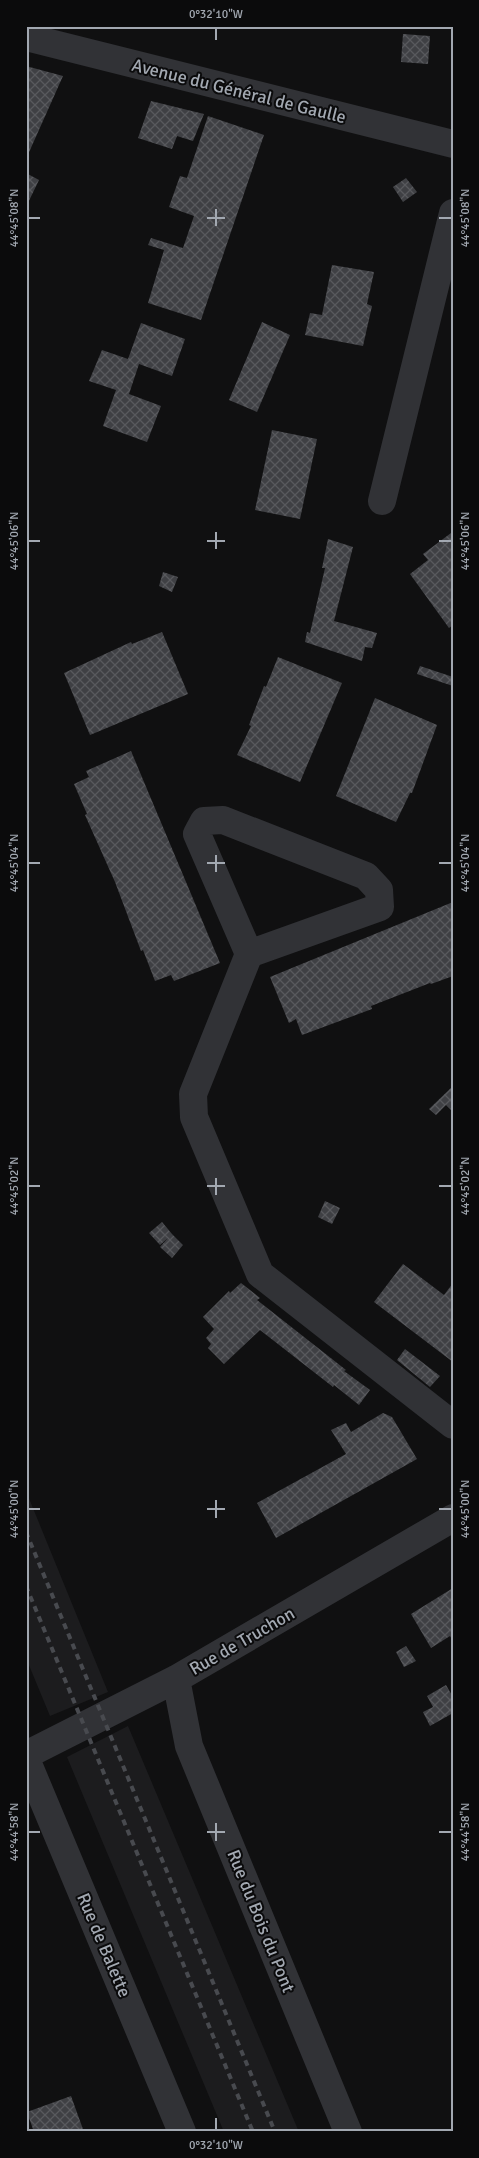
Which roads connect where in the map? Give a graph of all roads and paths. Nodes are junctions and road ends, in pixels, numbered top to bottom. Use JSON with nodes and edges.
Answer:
{"nodes":[{"id":1,"x":26,"y":37,"type":"edge"},
{"id":2,"x":453,"y":144,"type":"edge"},
{"id":3,"x":453,"y":213,"type":"edge"},
{"id":4,"x":382,"y":502,"type":"dead end"},
{"id":5,"x":249,"y":954,"type":"junction"},
{"id":6,"x":453,"y":1425,"type":"edge"},
{"id":7,"x":453,"y":1518,"type":"edge"},
{"id":8,"x":176,"y":1679,"type":"junction"},
{"id":9,"x":26,"y":1757,"type":"edge"},
{"id":10,"x":182,"y":2132,"type":"edge"},
{"id":11,"x":348,"y":2132,"type":"edge"}],
"edges":[{"from":1,"to":2,"type":"street","name":"Avenue du Général de Gaulle"},
{"from":3,"to":4,"type":"street"},
{"from":5,"to":5,"type":"street"},
{"from":5,"to":6,"type":"street"},
{"from":7,"to":8,"type":"street","name":"Rue de Truchon"},
{"from":8,"to":9,"type":"street","name":"Rue de Truchon"},
{"from":8,"to":11,"type":"street","name":"Rue du Bois du Pont"},
{"from":9,"to":10,"type":"street","name":"Rue de Balette"}]}
